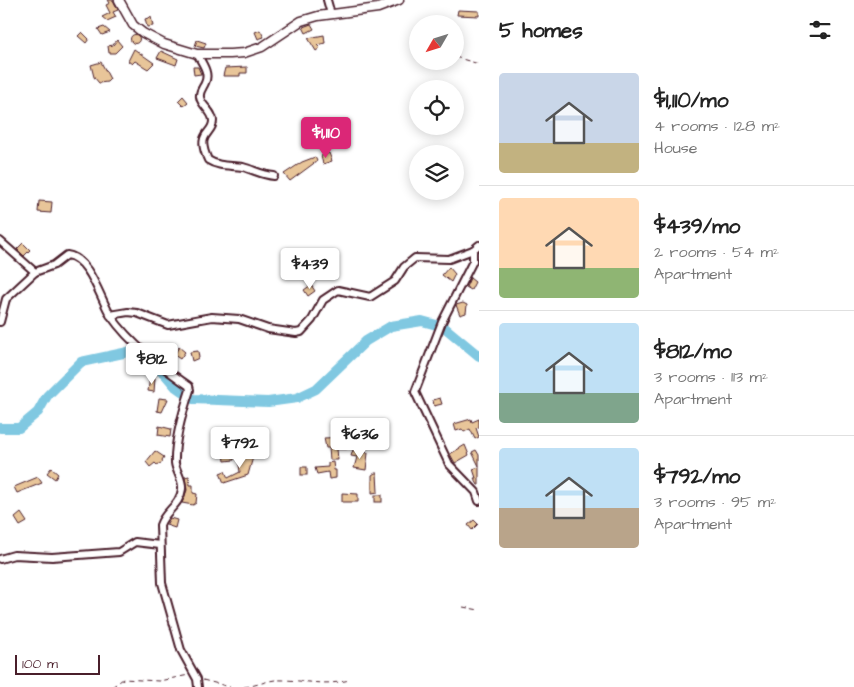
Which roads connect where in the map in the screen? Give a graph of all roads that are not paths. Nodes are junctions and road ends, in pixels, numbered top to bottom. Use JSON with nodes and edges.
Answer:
{"nodes":[{"id":1,"x":119,"y":0,"type":"edge"},
{"id":2,"x":327,"y":0,"type":"edge"},
{"id":3,"x":399,"y":0,"type":"edge"},
{"id":4,"x":331,"y":14,"type":"junction"},
{"id":5,"x":197,"y":54,"type":"junction"},
{"id":6,"x":274,"y":176,"type":"dead end"},
{"id":7,"x":0,"y":241,"type":"edge"},
{"id":8,"x":479,"y":245,"type":"edge"},
{"id":9,"x":473,"y":250,"type":"junction"},
{"id":10,"x":35,"y":272,"type":"junction"},
{"id":11,"x":110,"y":315,"type":"junction"},
{"id":12,"x":0,"y":322,"type":"edge"},
{"id":13,"x":479,"y":500,"type":"edge"},
{"id":14,"x":160,"y":545,"type":"junction"},
{"id":15,"x":0,"y":559,"type":"edge"},
{"id":16,"x":198,"y":687,"type":"edge"}],
"edges":[{"from":1,"to":5,"type":"street"},
{"from":2,"to":4,"type":"street"},
{"from":3,"to":4,"type":"street"},
{"from":4,"to":5,"type":"street"},
{"from":5,"to":6,"type":"street"},
{"from":7,"to":10,"type":"street"},
{"from":8,"to":9,"type":"street"},
{"from":9,"to":11,"type":"street"},
{"from":9,"to":13,"type":"street"},
{"from":10,"to":11,"type":"street"},
{"from":10,"to":12,"type":"street"},
{"from":11,"to":14,"type":"street"},
{"from":14,"to":15,"type":"street"},
{"from":14,"to":16,"type":"street"}]}
